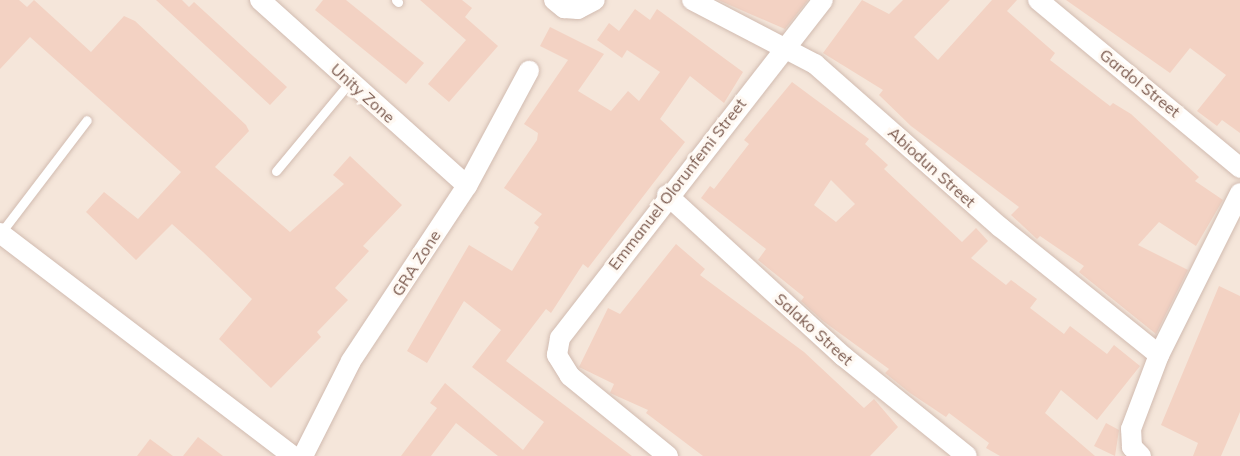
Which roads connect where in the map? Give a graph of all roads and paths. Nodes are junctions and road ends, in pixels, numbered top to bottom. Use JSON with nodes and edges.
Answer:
{"nodes":[{"id":1,"x":260,"y":0,"type":"edge"},
{"id":2,"x":595,"y":0,"type":"edge"},
{"id":3,"x":692,"y":0,"type":"edge"},
{"id":4,"x":824,"y":0,"type":"edge"},
{"id":5,"x":1038,"y":0,"type":"edge"},
{"id":6,"x":559,"y":4,"type":"edge"},
{"id":7,"x":784,"y":47,"type":"junction"},
{"id":8,"x":529,"y":71,"type":"dead end"},
{"id":9,"x":350,"y":82,"type":"junction"},
{"id":10,"x":87,"y":120,"type":"dead end"},
{"id":11,"x":1240,"y":168,"type":"edge"},
{"id":12,"x":276,"y":171,"type":"dead end"},
{"id":13,"x":467,"y":186,"type":"junction"},
{"id":14,"x":1240,"y":193,"type":"edge"},
{"id":15,"x":667,"y":195,"type":"junction"},
{"id":16,"x":0,"y":233,"type":"edge"},
{"id":17,"x":1159,"y":355,"type":"junction"},
{"id":18,"x":293,"y":456,"type":"edge"},
{"id":19,"x":303,"y":456,"type":"edge"},
{"id":20,"x":668,"y":456,"type":"edge"},
{"id":21,"x":967,"y":456,"type":"edge"},
{"id":22,"x":1140,"y":456,"type":"edge"}],
"edges":[{"from":1,"to":9,"type":"street","name":"Unity Zone"},
{"from":2,"to":6,"type":"street"},
{"from":3,"to":7,"type":"street","name":"Abiodun Street"},
{"from":4,"to":7,"type":"street","name":"Emmanuel Olorunfemi Street"},
{"from":5,"to":11,"type":"street","name":"Gardol Street"},
{"from":7,"to":15,"type":"street","name":"Emmanuel Olorunfemi Street"},
{"from":7,"to":17,"type":"street","name":"Abiodun Street"},
{"from":8,"to":13,"type":"street","name":"GRA Zone"},
{"from":9,"to":12,"type":"lane"},
{"from":9,"to":13,"type":"street","name":"Unity Zone"},
{"from":10,"to":16,"type":"lane"},
{"from":13,"to":19,"type":"street","name":"GRA Zone"},
{"from":14,"to":17,"type":"street"},
{"from":15,"to":20,"type":"street","name":"Emmanuel Olorunfemi Street"},
{"from":15,"to":21,"type":"street","name":"Salako Street"},
{"from":16,"to":18,"type":"street"},
{"from":17,"to":22,"type":"street"}]}
